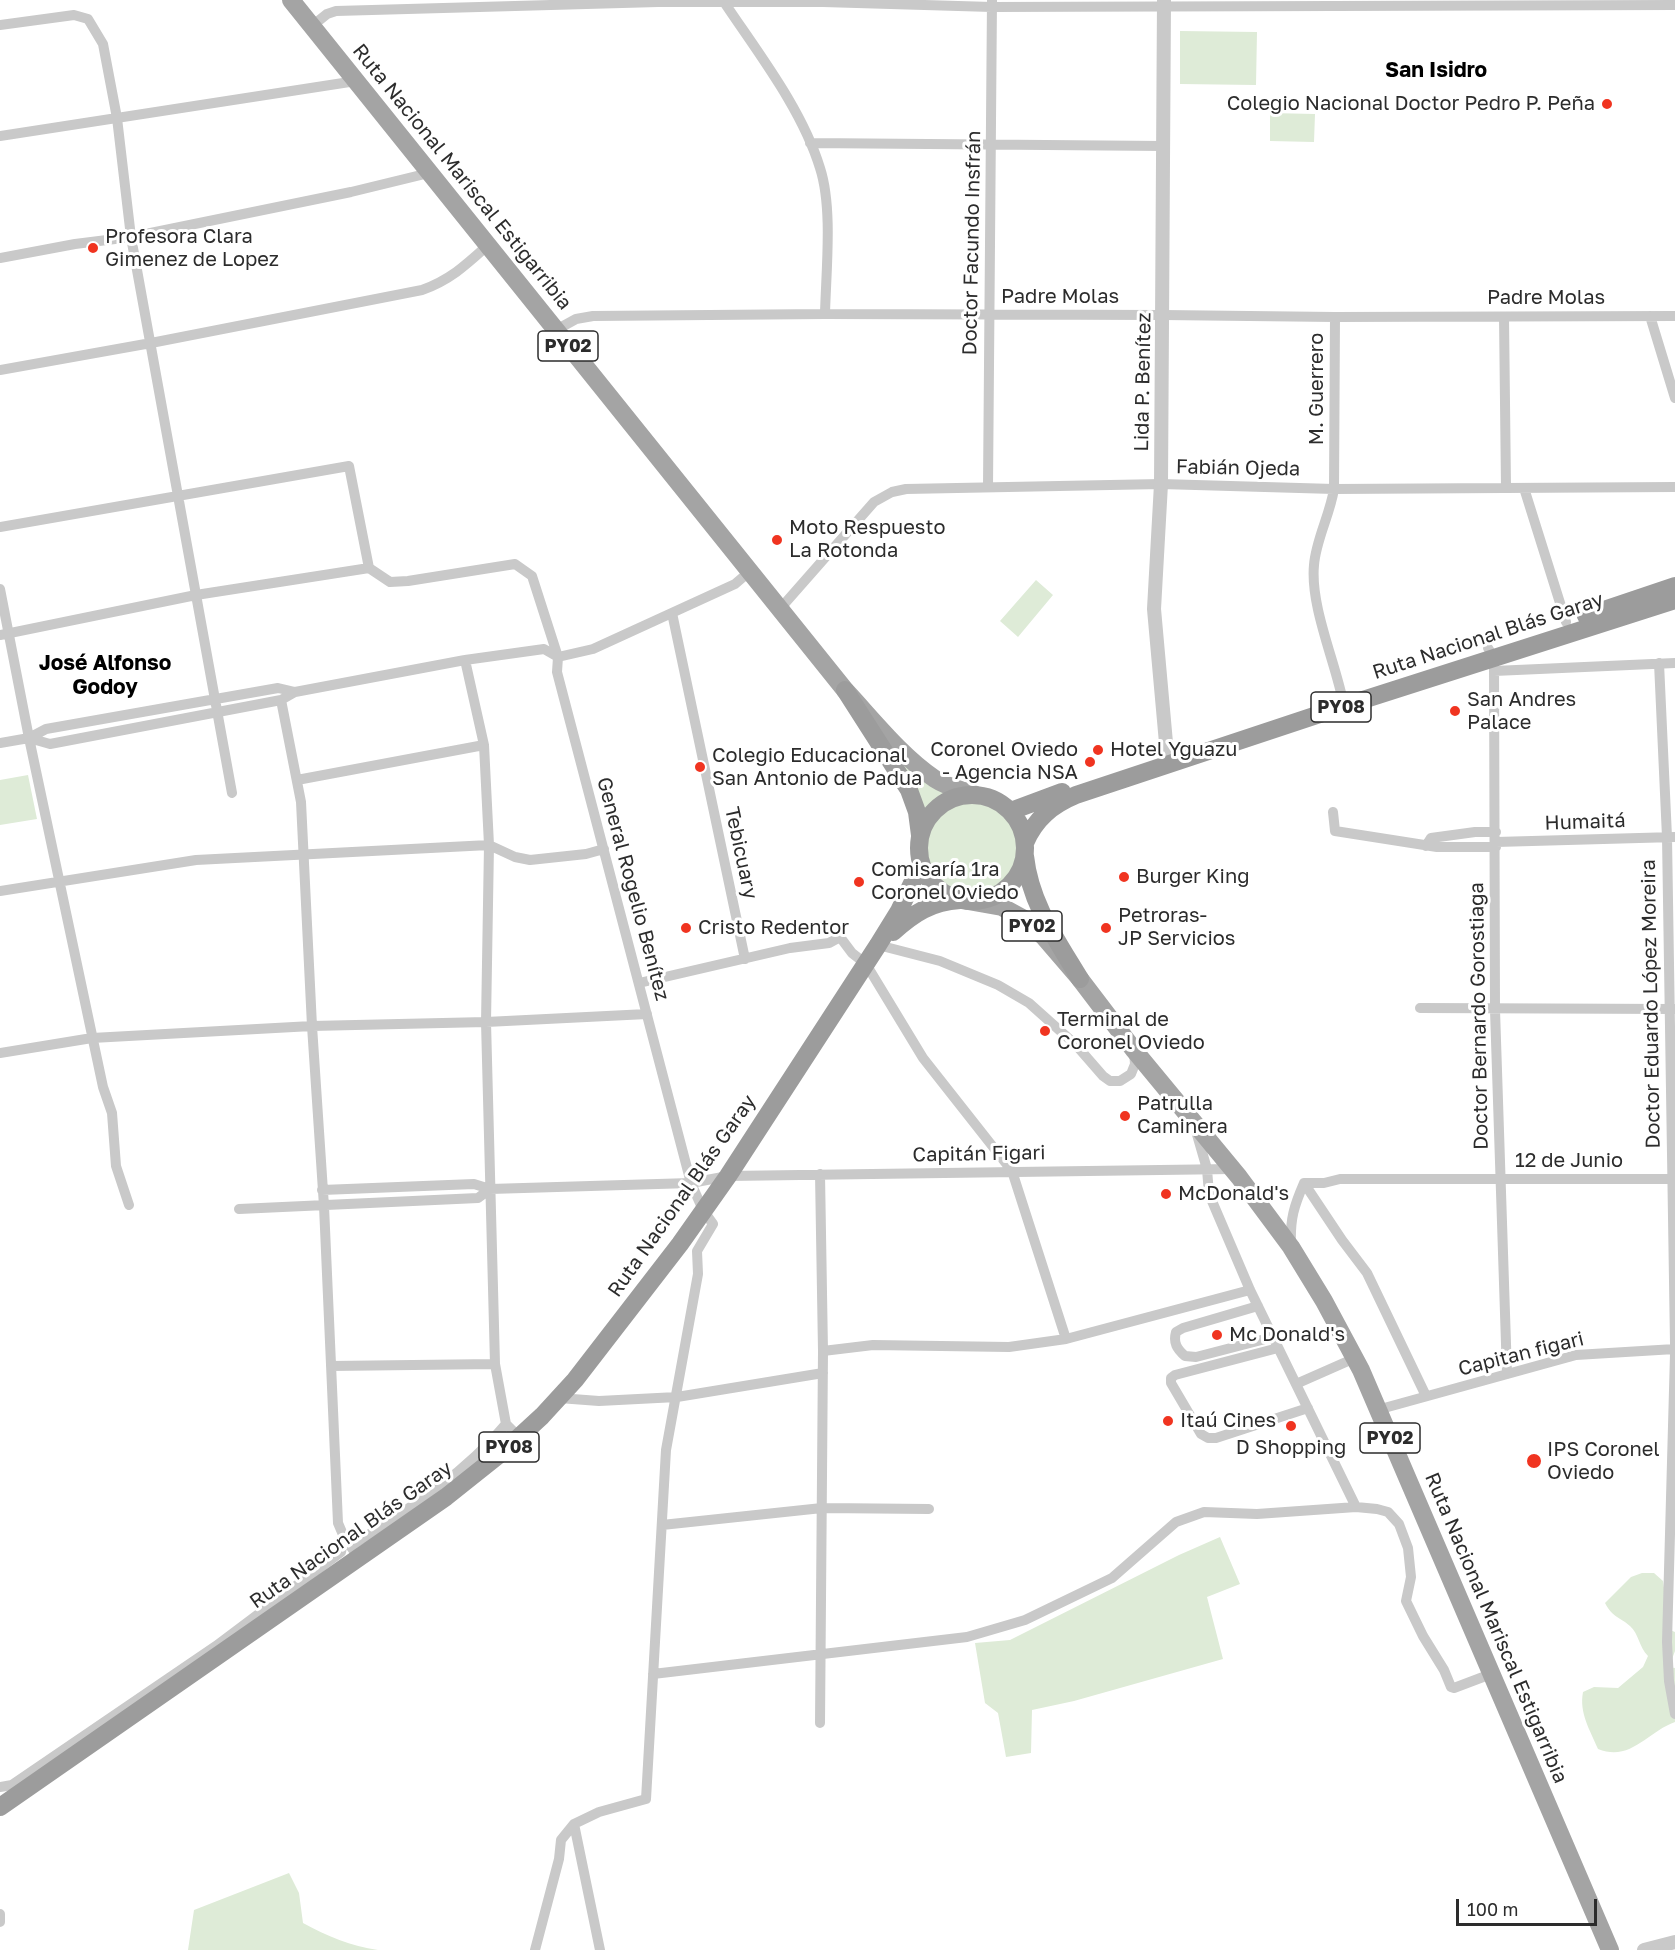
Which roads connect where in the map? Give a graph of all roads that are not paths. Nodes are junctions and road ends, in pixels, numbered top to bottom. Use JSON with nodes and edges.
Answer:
{"nodes":[{"id":1,"x":291,"y":0,"type":"edge"},
{"id":2,"x":658,"y":1,"type":"edge"},
{"id":3,"x":823,"y":1,"type":"edge"},
{"id":4,"x":724,"y":2,"type":"junction"},
{"id":5,"x":1494,"y":2,"type":"edge"},
{"id":6,"x":1663,"y":2,"type":"edge"},
{"id":7,"x":483,"y":3,"type":"edge"},
{"id":8,"x":1164,"y":3,"type":"edge"},
{"id":9,"x":992,"y":4,"type":"edge"},
{"id":10,"x":1675,"y":5,"type":"edge"},
{"id":11,"x":0,"y":25,"type":"edge"},
{"id":12,"x":312,"y":26,"type":"junction"},
{"id":13,"x":356,"y":81,"type":"junction"},
{"id":14,"x":117,"y":118,"type":"junction"},
{"id":15,"x":0,"y":136,"type":"edge"},
{"id":16,"x":810,"y":143,"type":"junction"},
{"id":17,"x":990,"y":145,"type":"junction"},
{"id":18,"x":1164,"y":146,"type":"junction"},
{"id":19,"x":429,"y":173,"type":"junction"},
{"id":20,"x":131,"y":237,"type":"junction"},
{"id":21,"x":487,"y":246,"type":"junction"},
{"id":22,"x":0,"y":258,"type":"edge"},
{"id":23,"x":825,"y":314,"type":"junction"},
{"id":24,"x":1163,"y":315,"type":"junction"},
{"id":25,"x":988,"y":316,"type":"junction"},
{"id":26,"x":1504,"y":316,"type":"junction"},
{"id":27,"x":1650,"y":316,"type":"junction"},
{"id":28,"x":1675,"y":316,"type":"edge"},
{"id":29,"x":1335,"y":317,"type":"junction"},
{"id":30,"x":556,"y":330,"type":"junction"},
{"id":31,"x":151,"y":344,"type":"junction"},
{"id":32,"x":0,"y":370,"type":"edge"},
{"id":33,"x":1675,"y":398,"type":"edge"},
{"id":34,"x":1161,"y":484,"type":"junction"},
{"id":35,"x":988,"y":487,"type":"junction"},
{"id":36,"x":1675,"y":487,"type":"edge"},
{"id":37,"x":1506,"y":488,"type":"junction"},
{"id":38,"x":1524,"y":488,"type":"junction"},
{"id":39,"x":1334,"y":489,"type":"junction"},
{"id":40,"x":179,"y":496,"type":"junction"},
{"id":41,"x":0,"y":527,"type":"edge"},
{"id":42,"x":369,"y":568,"type":"junction"},
{"id":43,"x":749,"y":572,"type":"junction"},
{"id":44,"x":1675,"y":586,"type":"edge"},
{"id":45,"x":0,"y":589,"type":"edge"},
{"id":46,"x":196,"y":595,"type":"junction"},
{"id":47,"x":1675,"y":600,"type":"edge"},
{"id":48,"x":780,"y":610,"type":"junction"},
{"id":49,"x":672,"y":613,"type":"junction"},
{"id":50,"x":1566,"y":622,"type":"junction"},
{"id":51,"x":4,"y":634,"type":"edge"},
{"id":52,"x":558,"y":657,"type":"junction"},
{"id":53,"x":1492,"y":659,"type":"junction"},
{"id":54,"x":465,"y":660,"type":"junction"},
{"id":55,"x":1659,"y":663,"type":"junction"},
{"id":56,"x":1675,"y":663,"type":"edge"},
{"id":57,"x":845,"y":690,"type":"junction"},
{"id":58,"x":295,"y":692,"type":"junction"},
{"id":59,"x":214,"y":699,"type":"junction"},
{"id":60,"x":281,"y":700,"type":"junction"},
{"id":61,"x":1343,"y":701,"type":"junction"},
{"id":62,"x":217,"y":712,"type":"junction"},
{"id":63,"x":28,"y":738,"type":"junction"},
{"id":64,"x":0,"y":744,"type":"edge"},
{"id":65,"x":484,"y":745,"type":"junction"},
{"id":66,"x":1169,"y":758,"type":"junction"},
{"id":67,"x":297,"y":780,"type":"junction"},
{"id":68,"x":232,"y":793,"type":"dead end"},
{"id":69,"x":974,"y":794,"type":"junction"},
{"id":70,"x":1011,"y":811,"type":"junction"},
{"id":71,"x":1333,"y":812,"type":"dead end"},
{"id":72,"x":920,"y":835,"type":"junction"},
{"id":73,"x":1671,"y":837,"type":"edge"},
{"id":74,"x":1496,"y":841,"type":"junction"},
{"id":75,"x":489,"y":845,"type":"junction"},
{"id":76,"x":1426,"y":846,"type":"junction"},
{"id":77,"x":604,"y":849,"type":"junction"},
{"id":78,"x":1025,"y":849,"type":"junction"},
{"id":79,"x":303,"y":855,"type":"junction"},
{"id":80,"x":921,"y":864,"type":"junction"},
{"id":81,"x":59,"y":882,"type":"junction"},
{"id":82,"x":0,"y":891,"type":"edge"},
{"id":83,"x":964,"y":900,"type":"junction"},
{"id":84,"x":878,"y":945,"type":"junction"},
{"id":85,"x":745,"y":959,"type":"junction"},
{"id":86,"x":866,"y":964,"type":"junction"},
{"id":87,"x":1080,"y":979,"type":"junction"},
{"id":88,"x":639,"y":983,"type":"junction"},
{"id":89,"x":1420,"y":1008,"type":"dead end"},
{"id":90,"x":1672,"y":1009,"type":"edge"},
{"id":91,"x":1495,"y":1010,"type":"junction"},
{"id":92,"x":647,"y":1014,"type":"junction"},
{"id":93,"x":486,"y":1022,"type":"junction"},
{"id":94,"x":312,"y":1026,"type":"junction"},
{"id":95,"x":92,"y":1038,"type":"junction"},
{"id":96,"x":1134,"y":1050,"type":"junction"},
{"id":97,"x":0,"y":1053,"type":"edge"},
{"id":98,"x":1194,"y":1123,"type":"junction"},
{"id":99,"x":1207,"y":1169,"type":"junction"},
{"id":100,"x":1232,"y":1169,"type":"junction"},
{"id":101,"x":1012,"y":1171,"type":"junction"},
{"id":102,"x":820,"y":1174,"type":"junction"},
{"id":103,"x":728,"y":1176,"type":"junction"},
{"id":104,"x":1500,"y":1179,"type":"junction"},
{"id":105,"x":1673,"y":1179,"type":"edge"},
{"id":106,"x":691,"y":1183,"type":"junction"},
{"id":107,"x":1304,"y":1183,"type":"junction"},
{"id":108,"x":490,"y":1189,"type":"junction"},
{"id":109,"x":322,"y":1190,"type":"junction"},
{"id":110,"x":129,"y":1205,"type":"dead end"},
{"id":111,"x":324,"y":1206,"type":"junction"},
{"id":112,"x":239,"y":1209,"type":"dead end"},
{"id":113,"x":703,"y":1210,"type":"junction"},
{"id":114,"x":1291,"y":1247,"type":"junction"},
{"id":115,"x":1250,"y":1290,"type":"junction"},
{"id":116,"x":1258,"y":1306,"type":"junction"},
{"id":117,"x":1273,"y":1337,"type":"junction"},
{"id":118,"x":1066,"y":1339,"type":"junction"},
{"id":119,"x":1675,"y":1344,"type":"edge"},
{"id":120,"x":1278,"y":1348,"type":"junction"},
{"id":121,"x":823,"y":1351,"type":"junction"},
{"id":122,"x":1675,"y":1351,"type":"edge"},
{"id":123,"x":1355,"y":1358,"type":"junction"},
{"id":124,"x":495,"y":1364,"type":"junction"},
{"id":125,"x":331,"y":1366,"type":"junction"},
{"id":126,"x":823,"y":1372,"type":"junction"},
{"id":127,"x":1507,"y":1374,"type":"junction"},
{"id":128,"x":1296,"y":1384,"type":"junction"},
{"id":129,"x":1426,"y":1396,"type":"junction"},
{"id":130,"x":676,"y":1397,"type":"junction"},
{"id":131,"x":559,"y":1398,"type":"junction"},
{"id":132,"x":1308,"y":1408,"type":"junction"},
{"id":133,"x":1377,"y":1410,"type":"junction"},
{"id":134,"x":506,"y":1424,"type":"junction"},
{"id":135,"x":519,"y":1437,"type":"junction"},
{"id":136,"x":1356,"y":1507,"type":"junction"},
{"id":137,"x":822,"y":1508,"type":"junction"},
{"id":138,"x":929,"y":1509,"type":"dead end"},
{"id":139,"x":1673,"y":1522,"type":"edge"},
{"id":140,"x":662,"y":1525,"type":"junction"},
{"id":141,"x":351,"y":1547,"type":"junction"},
{"id":142,"x":821,"y":1655,"type":"junction"},
{"id":143,"x":653,"y":1674,"type":"junction"},
{"id":144,"x":1491,"y":1674,"type":"junction"},
{"id":145,"x":1675,"y":1714,"type":"edge"},
{"id":146,"x":820,"y":1723,"type":"dead end"},
{"id":147,"x":1,"y":1799,"type":"edge"},
{"id":148,"x":574,"y":1824,"type":"junction"},
{"id":149,"x":0,"y":1914,"type":"edge"},
{"id":150,"x":0,"y":1922,"type":"edge"},
{"id":151,"x":1675,"y":1942,"type":"edge"},
{"id":152,"x":535,"y":1950,"type":"edge"},
{"id":153,"x":600,"y":1950,"type":"edge"},
{"id":154,"x":1610,"y":1950,"type":"edge"},
{"id":155,"x":1644,"y":1950,"type":"edge"}],
"edges":[{"from":1,"to":12,"type":"main road","name":"Ruta Nacional Mariscal Estigarribia","number":"PY02"},
{"from":2,"to":4,"type":"street"},
{"from":2,"to":7,"type":"street"},
{"from":3,"to":4,"type":"street"},
{"from":3,"to":9,"type":"street"},
{"from":4,"to":16,"type":"street"},
{"from":5,"to":6,"type":"street"},
{"from":5,"to":8,"type":"street"},
{"from":6,"to":10,"type":"street"},
{"from":7,"to":12,"type":"street"},
{"from":8,"to":9,"type":"street"},
{"from":8,"to":18,"type":"street","name":"Lida P. Benítez"},
{"from":9,"to":17,"type":"street","name":"Doctor Facundo Insfrán"},
{"from":11,"to":14,"type":"street"},
{"from":12,"to":13,"type":"main road","name":"Ruta Nacional Mariscal Estigarribia","number":"PY02"},
{"from":13,"to":14,"type":"street"},
{"from":13,"to":19,"type":"main road","name":"Ruta Nacional Mariscal Estigarribia","number":"PY02"},
{"from":14,"to":15,"type":"street"},
{"from":14,"to":20,"type":"street"},
{"from":16,"to":17,"type":"street"},
{"from":16,"to":23,"type":"street"},
{"from":17,"to":18,"type":"street"},
{"from":17,"to":25,"type":"street","name":"Doctor Facundo Insfrán"},
{"from":18,"to":24,"type":"street","name":"Lida P. Benítez"},
{"from":19,"to":20,"type":"street"},
{"from":19,"to":21,"type":"main road","name":"Ruta Nacional Mariscal Estigarribia","number":"PY02"},
{"from":20,"to":22,"type":"street"},
{"from":20,"to":31,"type":"street"},
{"from":21,"to":30,"type":"main road","name":"Ruta Nacional Mariscal Estigarribia","number":"PY02"},
{"from":21,"to":31,"type":"street"},
{"from":23,"to":25,"type":"street","name":"Padre Molas"},
{"from":23,"to":30,"type":"street","name":"Padre Molas"},
{"from":24,"to":25,"type":"street","name":"Padre Molas"},
{"from":24,"to":29,"type":"street","name":"Padre Molas"},
{"from":24,"to":34,"type":"street","name":"Lida P. Benítez"},
{"from":25,"to":35,"type":"street","name":"Doctor Facundo Insfrán"},
{"from":26,"to":27,"type":"street","name":"Padre Molas"},
{"from":26,"to":29,"type":"street","name":"Padre Molas"},
{"from":26,"to":37,"type":"street"},
{"from":27,"to":28,"type":"street","name":"Padre Molas"},
{"from":27,"to":33,"type":"street"},
{"from":29,"to":39,"type":"street","name":"M. Guerrero"},
{"from":30,"to":43,"type":"main road","name":"Ruta Nacional Mariscal Estigarribia","number":"PY02"},
{"from":31,"to":32,"type":"street"},
{"from":31,"to":40,"type":"street"},
{"from":34,"to":35,"type":"street","name":"Fabián Ojeda"},
{"from":34,"to":39,"type":"street","name":"Fabián Ojeda"},
{"from":34,"to":66,"type":"street","name":"Lida P. Benítez"},
{"from":35,"to":48,"type":"street","name":"Fabián Ojeda"},
{"from":36,"to":38,"type":"street","name":"Fabián Ojeda"},
{"from":37,"to":38,"type":"street","name":"Fabián Ojeda"},
{"from":37,"to":39,"type":"street","name":"Fabián Ojeda"},
{"from":38,"to":50,"type":"street"},
{"from":39,"to":61,"type":"street","name":"M. Guerrero"},
{"from":40,"to":41,"type":"street"},
{"from":40,"to":42,"type":"street"},
{"from":40,"to":46,"type":"street"},
{"from":42,"to":46,"type":"street"},
{"from":42,"to":52,"type":"street","name":"General Rogelio Benítez"},
{"from":43,"to":48,"type":"main road","name":"Ruta Nacional Mariscal Estigarribia","number":"PY02"},
{"from":43,"to":49,"type":"street"},
{"from":44,"to":50,"type":"highway","name":"Ruta Nacional Blás Garay","number":"PY08"},
{"from":45,"to":51,"type":"street"},
{"from":46,"to":51,"type":"street"},
{"from":46,"to":59,"type":"street"},
{"from":47,"to":53,"type":"highway","name":"Ruta Nacional Blás Garay","number":"PY08"},
{"from":48,"to":57,"type":"main road","name":"Ruta Nacional Mariscal Estigarribia","number":"PY02"},
{"from":49,"to":52,"type":"street"},
{"from":49,"to":85,"type":"street","name":"Tebicuary"},
{"from":50,"to":53,"type":"highway","name":"Ruta Nacional Blás Garay","number":"PY08"},
{"from":51,"to":63,"type":"street"},
{"from":52,"to":54,"type":"street"},
{"from":52,"to":77,"type":"street","name":"General Rogelio Benítez"},
{"from":53,"to":55,"type":"street"},
{"from":53,"to":61,"type":"highway","name":"Ruta Nacional Blás Garay","number":"PY08"},
{"from":53,"to":74,"type":"street","name":"Doctor Bernardo Gorostiaga"},
{"from":54,"to":58,"type":"street"},
{"from":54,"to":65,"type":"street"},
{"from":55,"to":56,"type":"street"},
{"from":55,"to":73,"type":"street","name":"Doctor Eduardo López Moreira"},
{"from":57,"to":69,"type":"main road","number":"PY02"},
{"from":57,"to":72,"type":"highway","number":"PY02"},
{"from":58,"to":59,"type":"street"},
{"from":58,"to":60,"type":"street"},
{"from":59,"to":62,"type":"street"},
{"from":59,"to":63,"type":"street"},
{"from":60,"to":62,"type":"street"},
{"from":60,"to":67,"type":"street"},
{"from":61,"to":66,"type":"highway","name":"Ruta Nacional Blás Garay","number":"PY08"},
{"from":62,"to":63,"type":"street"},
{"from":62,"to":68,"type":"street"},
{"from":63,"to":64,"type":"street"},
{"from":63,"to":81,"type":"street"},
{"from":65,"to":67,"type":"street"},
{"from":65,"to":75,"type":"street"},
{"from":66,"to":70,"type":"highway","name":"Ruta Nacional Blás Garay","number":"PY08"},
{"from":66,"to":78,"type":"highway","name":"Ruta Nacional Blás Garay","number":"PY08"},
{"from":67,"to":79,"type":"street"},
{"from":69,"to":70,"type":"highway","number":"PY02"},
{"from":69,"to":72,"type":"highway"},
{"from":70,"to":78,"type":"highway","number":"PY02"},
{"from":71,"to":76,"type":"street"},
{"from":72,"to":80,"type":"highway","number":"PY02"},
{"from":73,"to":74,"type":"street","name":"Humaitá"},
{"from":73,"to":90,"type":"street","name":"Doctor Eduardo López Moreira"},
{"from":74,"to":76,"type":"street"},
{"from":74,"to":76,"type":"street"},
{"from":74,"to":91,"type":"street","name":"Doctor Bernardo Gorostiaga"},
{"from":75,"to":77,"type":"street"},
{"from":75,"to":79,"type":"street"},
{"from":75,"to":93,"type":"street"},
{"from":77,"to":88,"type":"street","name":"General Rogelio Benítez"},
{"from":78,"to":83,"type":"highway","number":"PY02"},
{"from":78,"to":87,"type":"highway","number":"PY02"},
{"from":79,"to":81,"type":"street"},
{"from":79,"to":94,"type":"street"},
{"from":80,"to":83,"type":"highway","number":"PY02"},
{"from":80,"to":84,"type":"highway","name":"Ruta Nacional Blás Garay","number":"PY08"},
{"from":81,"to":82,"type":"street"},
{"from":81,"to":95,"type":"street"},
{"from":83,"to":84,"type":"highway","name":"Ruta Nacional Blás Garay","number":"PY08"},
{"from":83,"to":87,"type":"main road","number":"PY02"},
{"from":84,"to":86,"type":"highway","name":"Ruta Nacional Blás Garay","number":"PY08"},
{"from":84,"to":96,"type":"street"},
{"from":85,"to":86,"type":"street"},
{"from":85,"to":88,"type":"street"},
{"from":86,"to":101,"type":"street"},
{"from":86,"to":103,"type":"highway","name":"Ruta Nacional Blás Garay","number":"PY08"},
{"from":87,"to":96,"type":"main road","name":"Ruta Nacional Mariscal Estigarribia","number":"PY02"},
{"from":88,"to":92,"type":"street","name":"General Rogelio Benítez"},
{"from":89,"to":91,"type":"street"},
{"from":90,"to":91,"type":"street"},
{"from":90,"to":105,"type":"street","name":"Doctor Eduardo López Moreira"},
{"from":91,"to":104,"type":"street","name":"Doctor Bernardo Gorostiaga"},
{"from":92,"to":93,"type":"street"},
{"from":92,"to":106,"type":"street","name":"General Rogelio Benítez"},
{"from":93,"to":94,"type":"street"},
{"from":93,"to":108,"type":"street"},
{"from":94,"to":95,"type":"street"},
{"from":94,"to":109,"type":"street"},
{"from":95,"to":97,"type":"street"},
{"from":95,"to":110,"type":"street"},
{"from":96,"to":98,"type":"main road","name":"Ruta Nacional Mariscal Estigarribia","number":"PY02"},
{"from":98,"to":99,"type":"street"},
{"from":98,"to":100,"type":"main road","name":"Ruta Nacional Mariscal Estigarribia","number":"PY02"},
{"from":99,"to":100,"type":"street","name":"Capitán Figari"},
{"from":99,"to":101,"type":"street","name":"Capitán Figari"},
{"from":99,"to":115,"type":"street"},
{"from":100,"to":114,"type":"main road","name":"Ruta Nacional Mariscal Estigarribia","number":"PY02"},
{"from":101,"to":102,"type":"street","name":"Capitán Figari"},
{"from":101,"to":118,"type":"street"},
{"from":102,"to":103,"type":"street","name":"Capitán Figari"},
{"from":102,"to":121,"type":"street"},
{"from":103,"to":106,"type":"street","name":"Capitán Figari"},
{"from":103,"to":113,"type":"highway","name":"Ruta Nacional Blás Garay","number":"PY08"},
{"from":104,"to":105,"type":"street","name":"12 de Junio"},
{"from":104,"to":107,"type":"street","name":"12 de Junio"},
{"from":104,"to":127,"type":"street","name":"Doctor Bernardo Gorostiaga"},
{"from":105,"to":119,"type":"street","name":"Doctor Eduardo López Moreira"},
{"from":106,"to":108,"type":"street","name":"Capitán Figari"},
{"from":106,"to":113,"type":"street","name":"General Rogelio Benítez"},
{"from":107,"to":114,"type":"street"},
{"from":107,"to":129,"type":"street"},
{"from":108,"to":109,"type":"street"},
{"from":108,"to":111,"type":"street"},
{"from":108,"to":124,"type":"street"},
{"from":109,"to":111,"type":"street"},
{"from":111,"to":112,"type":"street"},
{"from":111,"to":125,"type":"street"},
{"from":113,"to":130,"type":"street","name":"General Rogelio Benítez"},
{"from":113,"to":131,"type":"highway","name":"Ruta Nacional Blás Garay","number":"PY08"},
{"from":114,"to":123,"type":"main road","name":"Ruta Nacional Mariscal Estigarribia","number":"PY02"},
{"from":115,"to":116,"type":"street"},
{"from":115,"to":118,"type":"street"},
{"from":116,"to":117,"type":"street"},
{"from":116,"to":117,"type":"street"},
{"from":117,"to":120,"type":"street"},
{"from":118,"to":121,"type":"street"},
{"from":120,"to":128,"type":"street"},
{"from":120,"to":132,"type":"street"},
{"from":121,"to":126,"type":"street"},
{"from":122,"to":127,"type":"street","name":"Capitan figari"},
{"from":122,"to":139,"type":"street"},
{"from":123,"to":128,"type":"street"},
{"from":123,"to":133,"type":"main road","name":"Ruta Nacional Mariscal Estigarribia","number":"PY02"},
{"from":124,"to":125,"type":"street"},
{"from":124,"to":134,"type":"street"},
{"from":125,"to":141,"type":"street"},
{"from":126,"to":130,"type":"street"},
{"from":126,"to":137,"type":"street"},
{"from":127,"to":129,"type":"street","name":"Capitan figari"},
{"from":128,"to":132,"type":"street"},
{"from":129,"to":133,"type":"street","name":"Capitan figari"},
{"from":130,"to":131,"type":"street"},
{"from":130,"to":140,"type":"street"},
{"from":131,"to":135,"type":"highway","name":"Ruta Nacional Blás Garay","number":"PY08"},
{"from":132,"to":136,"type":"street"},
{"from":133,"to":144,"type":"main road","name":"Ruta Nacional Mariscal Estigarribia","number":"PY02"},
{"from":134,"to":135,"type":"street"},
{"from":134,"to":141,"type":"street"},
{"from":135,"to":141,"type":"highway","name":"Ruta Nacional Blás Garay","number":"PY08"},
{"from":136,"to":142,"type":"street"},
{"from":136,"to":144,"type":"street"},
{"from":137,"to":138,"type":"street"},
{"from":137,"to":140,"type":"street"},
{"from":137,"to":142,"type":"street"},
{"from":139,"to":145,"type":"street"},
{"from":140,"to":143,"type":"street"},
{"from":141,"to":147,"type":"highway","name":"Ruta Nacional Blás Garay","number":"PY08"},
{"from":141,"to":147,"type":"street"},
{"from":142,"to":143,"type":"street"},
{"from":142,"to":146,"type":"street"},
{"from":143,"to":148,"type":"street"},
{"from":144,"to":154,"type":"main road","name":"Ruta Nacional Mariscal Estigarribia","number":"PY02"},
{"from":148,"to":152,"type":"street"},
{"from":148,"to":153,"type":"street"},
{"from":149,"to":150,"type":"street"},
{"from":151,"to":155,"type":"street"}]}
